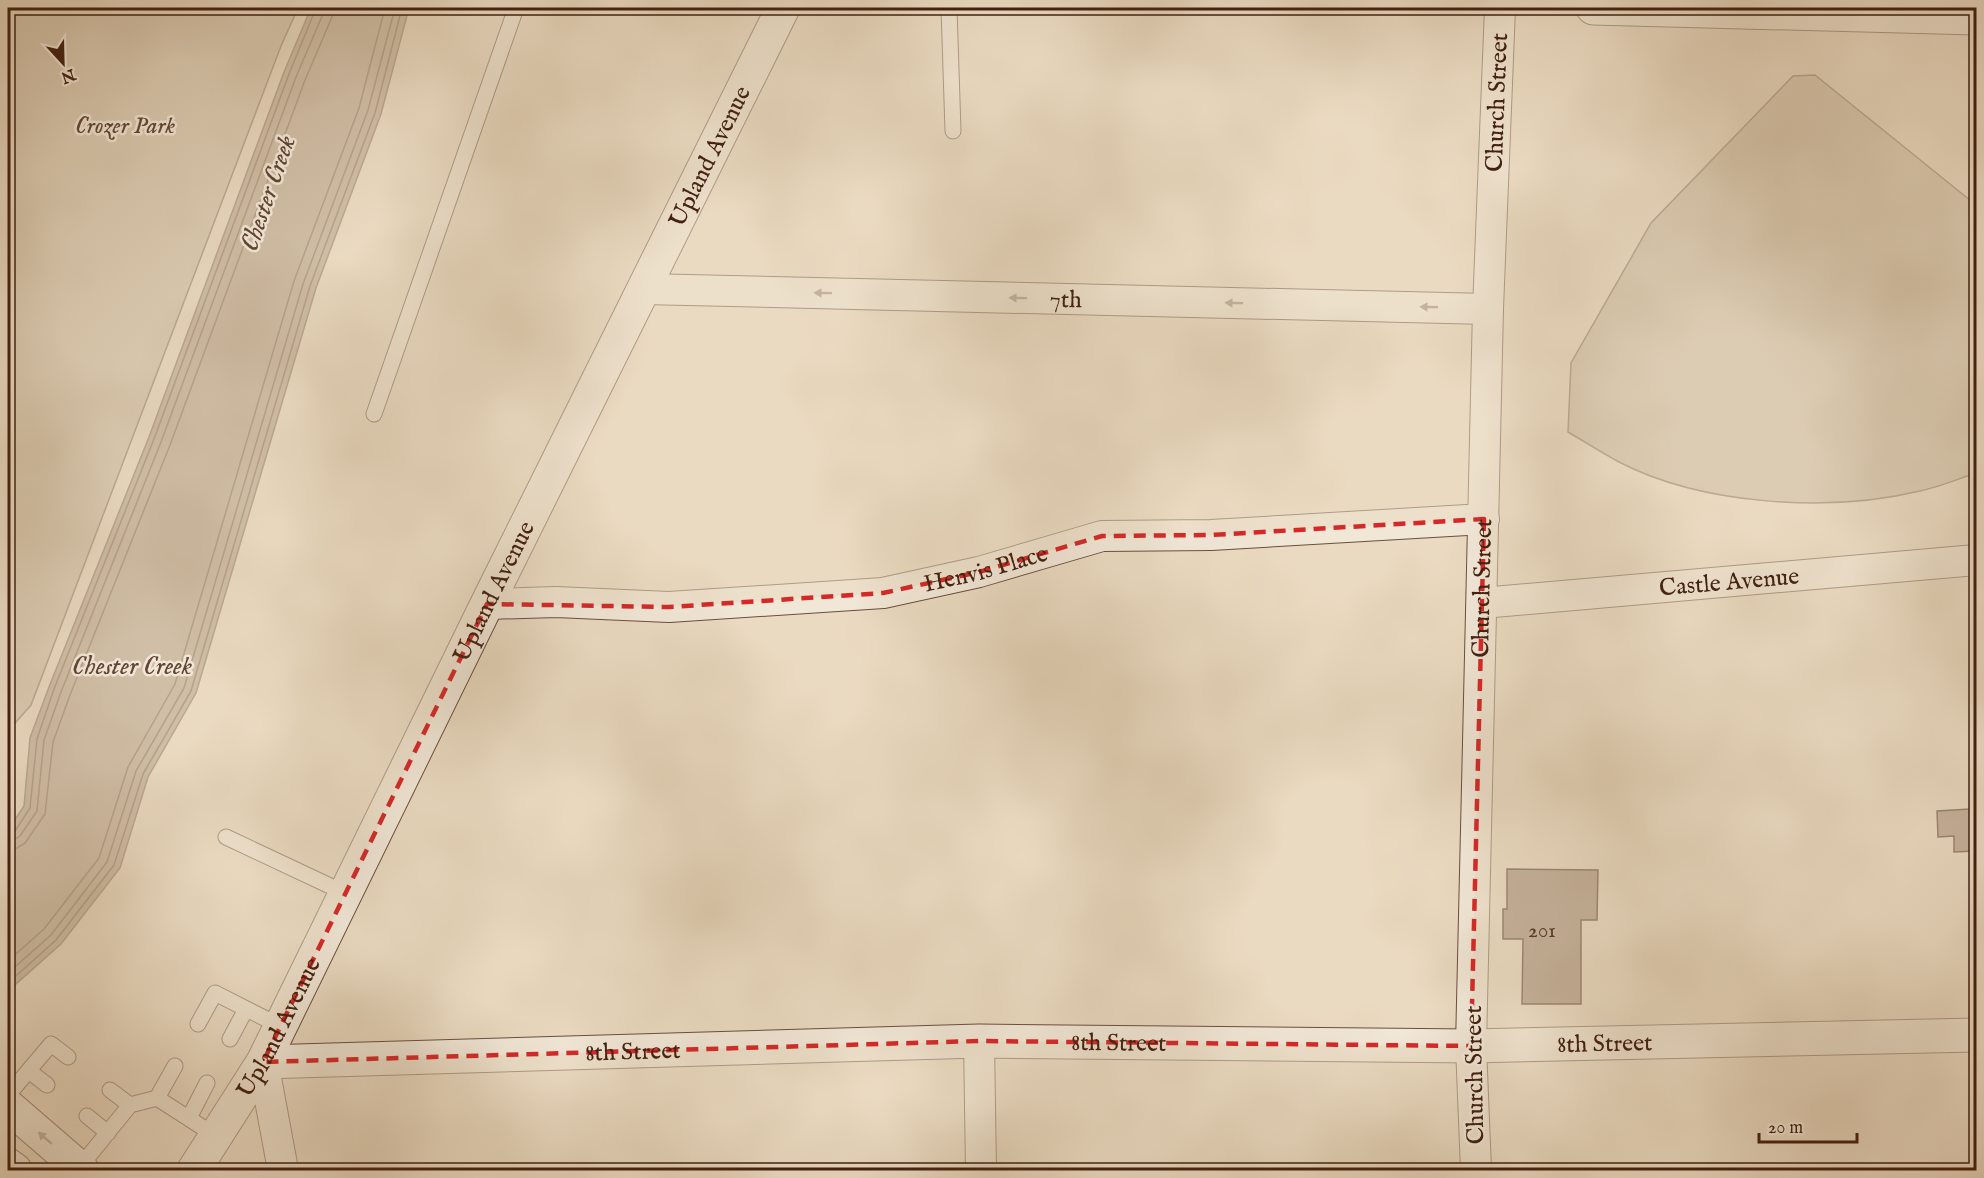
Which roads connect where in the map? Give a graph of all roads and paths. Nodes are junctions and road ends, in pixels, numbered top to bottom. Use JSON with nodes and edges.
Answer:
{"nodes":[{"id":1,"x":516,"y":8,"type":"edge"},
{"id":2,"x":783,"y":8,"type":"edge"},
{"id":3,"x":949,"y":8,"type":"edge"},
{"id":4,"x":1500,"y":8,"type":"edge"},
{"id":5,"x":1593,"y":8,"type":"edge"},
{"id":6,"x":1977,"y":18,"type":"edge"},
{"id":7,"x":953,"y":131,"type":"dead end"},
{"id":8,"x":643,"y":288,"type":"junction"},
{"id":9,"x":1488,"y":309,"type":"junction"},
{"id":10,"x":374,"y":414,"type":"dead end"},
{"id":11,"x":1484,"y":519,"type":"junction"},
{"id":12,"x":1977,"y":560,"type":"edge"},
{"id":13,"x":1482,"y":603,"type":"junction"},
{"id":14,"x":487,"y":604,"type":"junction"},
{"id":15,"x":226,"y":837,"type":"dead end"},
{"id":16,"x":345,"y":893,"type":"junction"},
{"id":17,"x":246,"y":1009,"type":"junction"},
{"id":18,"x":198,"y":1023,"type":"dead end"},
{"id":19,"x":280,"y":1026,"type":"junction"},
{"id":20,"x":1977,"y":1035,"type":"edge"},
{"id":21,"x":230,"y":1039,"type":"dead end"},
{"id":22,"x":980,"y":1041,"type":"junction"},
{"id":23,"x":1471,"y":1046,"type":"junction"},
{"id":24,"x":68,"y":1057,"type":"dead end"},
{"id":25,"x":263,"y":1062,"type":"junction"},
{"id":26,"x":175,"y":1066,"type":"dead end"},
{"id":27,"x":29,"y":1071,"type":"junction"},
{"id":28,"x":207,"y":1083,"type":"dead end"},
{"id":29,"x":47,"y":1085,"type":"dead end"},
{"id":30,"x":110,"y":1090,"type":"dead end"},
{"id":31,"x":8,"y":1095,"type":"edge"},
{"id":32,"x":157,"y":1098,"type":"junction"},
{"id":33,"x":130,"y":1105,"type":"junction"},
{"id":34,"x":8,"y":1106,"type":"edge"},
{"id":35,"x":87,"y":1116,"type":"dead end"},
{"id":36,"x":189,"y":1118,"type":"junction"},
{"id":37,"x":108,"y":1133,"type":"junction"},
{"id":38,"x":216,"y":1136,"type":"junction"},
{"id":39,"x":8,"y":1165,"type":"edge"},
{"id":40,"x":80,"y":1169,"type":"edge"},
{"id":41,"x":15,"y":1170,"type":"edge"},
{"id":42,"x":194,"y":1170,"type":"edge"},
{"id":43,"x":283,"y":1170,"type":"edge"},
{"id":44,"x":981,"y":1170,"type":"edge"},
{"id":45,"x":1476,"y":1170,"type":"edge"}],
"edges":[{"from":1,"to":10,"type":"lane"},
{"from":2,"to":8,"type":"street","name":"Upland Avenue"},
{"from":3,"to":7,"type":"lane"},
{"from":4,"to":9,"type":"street","name":"Church Street"},
{"from":5,"to":6,"type":"street"},
{"from":9,"to":8,"type":"street","name":"7th","one_way":true},
{"from":8,"to":14,"type":"street","name":"Upland Avenue"},
{"from":9,"to":11,"type":"street","name":"Church Street"},
{"from":11,"to":13,"type":"street","name":"Church Street"},
{"from":11,"to":14,"type":"street","name":"Henvis Place"},
{"from":12,"to":13,"type":"street","name":"Castle Avenue"},
{"from":13,"to":23,"type":"street","name":"Church Street"},
{"from":14,"to":16,"type":"street","name":"Upland Avenue"},
{"from":15,"to":16,"type":"lane"},
{"from":16,"to":19,"type":"street","name":"Upland Avenue"},
{"from":17,"to":18,"type":"lane"},
{"from":17,"to":19,"type":"lane"},
{"from":17,"to":21,"type":"lane"},
{"from":19,"to":25,"type":"street","name":"Upland Avenue"},
{"from":20,"to":23,"type":"street","name":"8th Street"},
{"from":22,"to":23,"type":"street","name":"8th Street"},
{"from":22,"to":25,"type":"street","name":"8th Street"},
{"from":22,"to":44,"type":"street"},
{"from":23,"to":45,"type":"street","name":"Church Street"},
{"from":24,"to":27,"type":"lane"},
{"from":25,"to":38,"type":"street","name":"Upland Avenue"},
{"from":25,"to":43,"type":"street"},
{"from":26,"to":32,"type":"lane"},
{"from":27,"to":29,"type":"lane"},
{"from":27,"to":31,"type":"lane"},
{"from":28,"to":36,"type":"lane"},
{"from":30,"to":33,"type":"lane"},
{"from":32,"to":33,"type":"lane"},
{"from":32,"to":36,"type":"lane"},
{"from":33,"to":37,"type":"lane"},
{"from":40,"to":34,"type":"street","one_way":true},
{"from":35,"to":37,"type":"lane"},
{"from":36,"to":38,"type":"lane"},
{"from":37,"to":40,"type":"lane"},
{"from":38,"to":42,"type":"street","name":"Upland Avenue"},
{"from":39,"to":41,"type":"street"}]}
